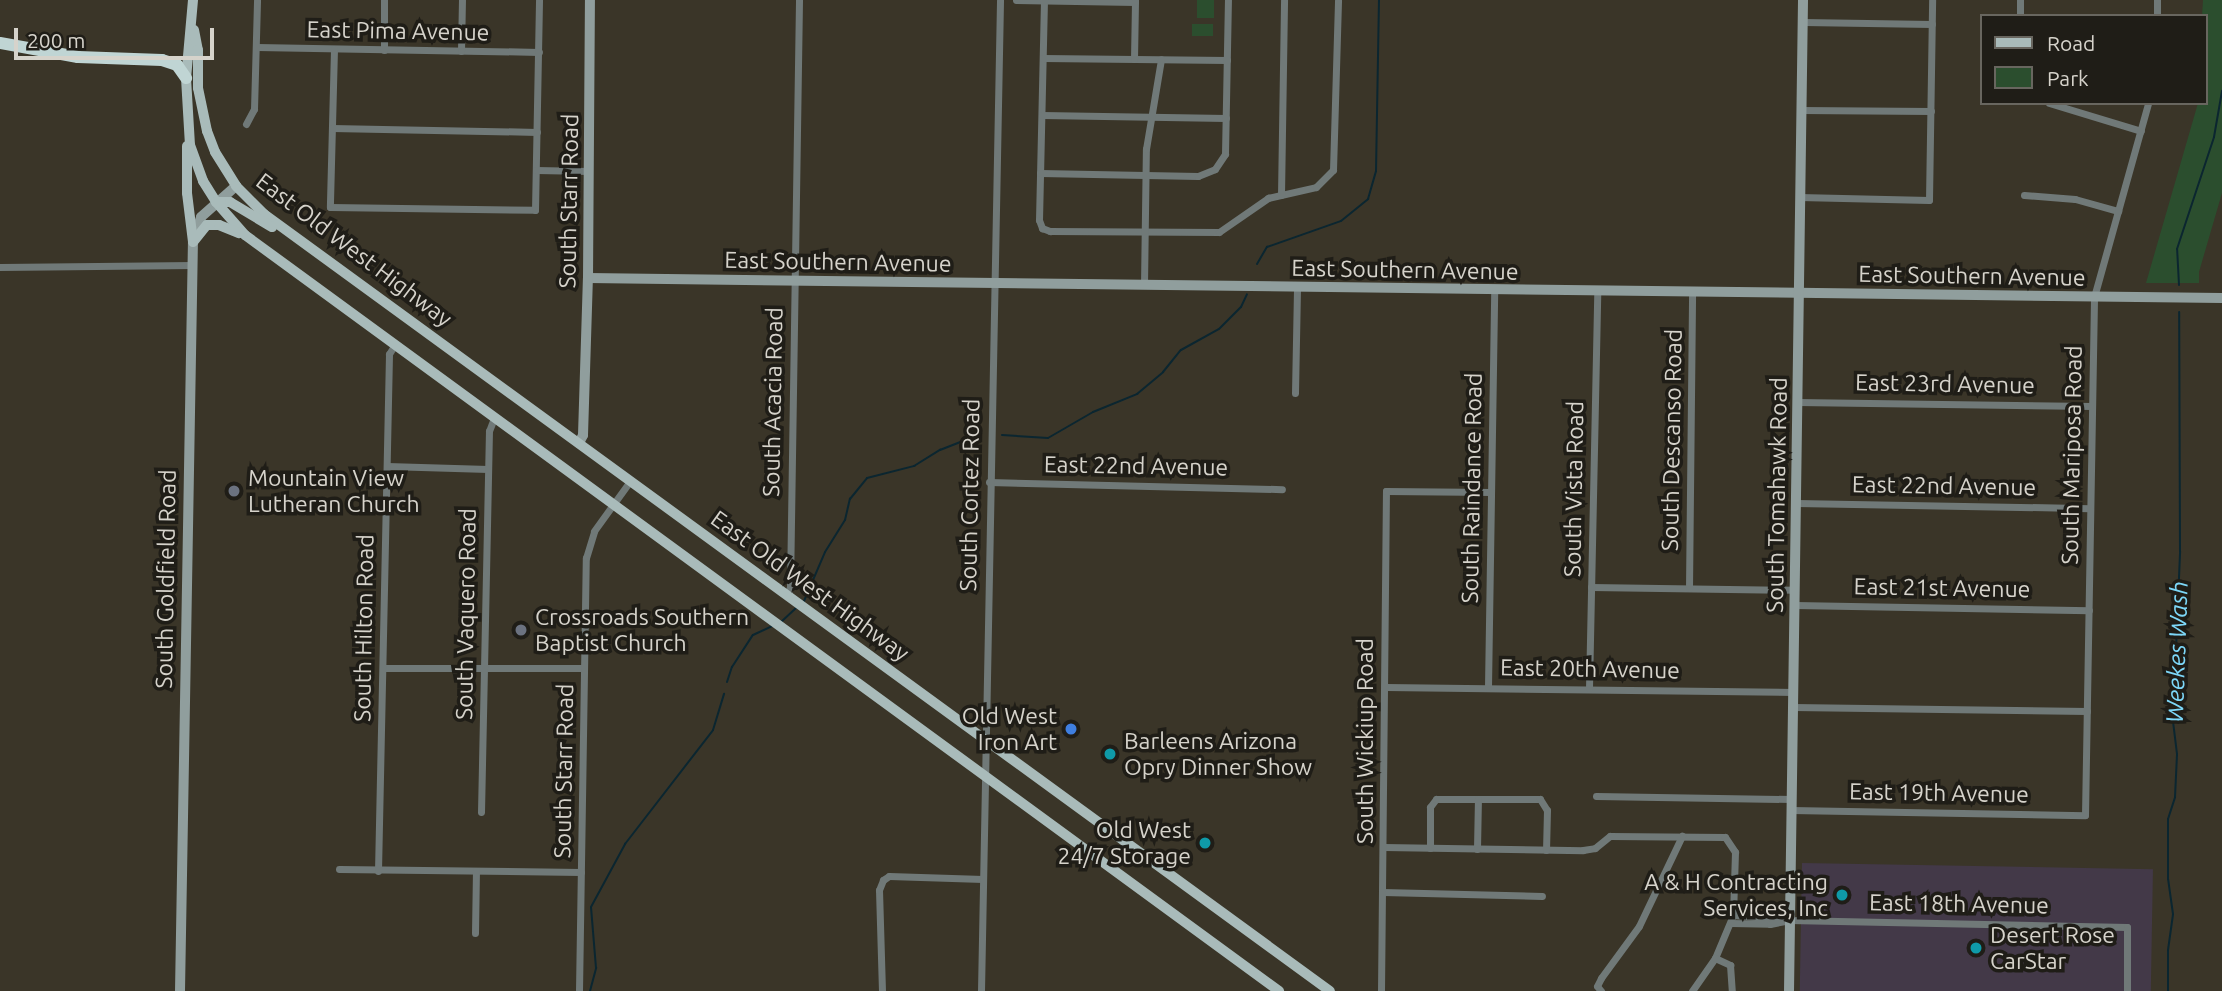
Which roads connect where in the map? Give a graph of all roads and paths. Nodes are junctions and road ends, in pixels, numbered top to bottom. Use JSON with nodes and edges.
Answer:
{"nodes":[{"id":1,"x":193,"y":0,"type":"edge"},
{"id":2,"x":257,"y":0,"type":"edge"},
{"id":3,"x":384,"y":0,"type":"edge"},
{"id":4,"x":462,"y":0,"type":"edge"},
{"id":5,"x":539,"y":0,"type":"edge"},
{"id":6,"x":590,"y":0,"type":"edge"},
{"id":7,"x":799,"y":0,"type":"edge"},
{"id":8,"x":1000,"y":0,"type":"edge"},
{"id":9,"x":1016,"y":0,"type":"edge"},
{"id":10,"x":1044,"y":0,"type":"edge"},
{"id":11,"x":1228,"y":0,"type":"edge"},
{"id":12,"x":1284,"y":0,"type":"edge"},
{"id":13,"x":1338,"y":0,"type":"edge"},
{"id":14,"x":1803,"y":0,"type":"edge"},
{"id":15,"x":1932,"y":0,"type":"edge"},
{"id":16,"x":1135,"y":1,"type":"edge"},
{"id":17,"x":1802,"y":22,"type":"junction"},
{"id":18,"x":193,"y":24,"type":"junction"},
{"id":19,"x":1932,"y":24,"type":"junction"},
{"id":20,"x":0,"y":43,"type":"edge"},
{"id":21,"x":257,"y":47,"type":"junction"},
{"id":22,"x":334,"y":49,"type":"junction"},
{"id":23,"x":384,"y":50,"type":"junction"},
{"id":24,"x":461,"y":51,"type":"junction"},
{"id":25,"x":539,"y":52,"type":"junction"},
{"id":26,"x":1043,"y":58,"type":"junction"},
{"id":27,"x":1134,"y":59,"type":"junction"},
{"id":28,"x":1161,"y":59,"type":"junction"},
{"id":29,"x":1227,"y":60,"type":"junction"},
{"id":30,"x":186,"y":78,"type":"junction"},
{"id":31,"x":2056,"y":105,"type":"edge"},
{"id":32,"x":2148,"y":105,"type":"edge"},
{"id":33,"x":1801,"y":110,"type":"junction"},
{"id":34,"x":1931,"y":111,"type":"junction"},
{"id":35,"x":1042,"y":115,"type":"junction"},
{"id":36,"x":1152,"y":117,"type":"junction"},
{"id":37,"x":1226,"y":118,"type":"junction"},
{"id":38,"x":246,"y":124,"type":"dead end"},
{"id":39,"x":187,"y":126,"type":"junction"},
{"id":40,"x":332,"y":128,"type":"junction"},
{"id":41,"x":2141,"y":131,"type":"junction"},
{"id":42,"x":537,"y":132,"type":"junction"},
{"id":43,"x":536,"y":170,"type":"junction"},
{"id":44,"x":589,"y":171,"type":"junction"},
{"id":45,"x":1040,"y":173,"type":"junction"},
{"id":46,"x":1146,"y":175,"type":"junction"},
{"id":47,"x":236,"y":186,"type":"junction"},
{"id":48,"x":1281,"y":195,"type":"junction"},
{"id":49,"x":2024,"y":195,"type":"dead end"},
{"id":50,"x":1799,"y":197,"type":"junction"},
{"id":51,"x":216,"y":202,"type":"junction"},
{"id":52,"x":2118,"y":211,"type":"junction"},
{"id":53,"x":1145,"y":231,"type":"junction"},
{"id":54,"x":245,"y":235,"type":"junction"},
{"id":55,"x":193,"y":242,"type":"junction"},
{"id":56,"x":311,"y":248,"type":"junction"},
{"id":57,"x":193,"y":265,"type":"junction"},
{"id":58,"x":0,"y":267,"type":"edge"},
{"id":59,"x":588,"y":278,"type":"junction"},
{"id":60,"x":794,"y":281,"type":"junction"},
{"id":61,"x":993,"y":284,"type":"junction"},
{"id":62,"x":1144,"y":285,"type":"junction"},
{"id":63,"x":1297,"y":288,"type":"junction"},
{"id":64,"x":1494,"y":290,"type":"junction"},
{"id":65,"x":1597,"y":291,"type":"junction"},
{"id":66,"x":1692,"y":292,"type":"junction"},
{"id":67,"x":1798,"y":294,"type":"junction"},
{"id":68,"x":2094,"y":297,"type":"junction"},
{"id":69,"x":2222,"y":299,"type":"edge"},
{"id":70,"x":394,"y":346,"type":"junction"},
{"id":71,"x":1295,"y":393,"type":"dead end"},
{"id":72,"x":1797,"y":402,"type":"junction"},
{"id":73,"x":2092,"y":406,"type":"junction"},
{"id":74,"x":494,"y":418,"type":"junction"},
{"id":75,"x":579,"y":443,"type":"junction"},
{"id":76,"x":387,"y":466,"type":"junction"},
{"id":77,"x":488,"y":468,"type":"junction"},
{"id":78,"x":630,"y":481,"type":"junction"},
{"id":79,"x":989,"y":482,"type":"junction"},
{"id":80,"x":1282,"y":489,"type":"dead end"},
{"id":81,"x":1491,"y":492,"type":"junction"},
{"id":82,"x":1796,"y":503,"type":"junction"},
{"id":83,"x":612,"y":505,"type":"junction"},
{"id":84,"x":2090,"y":508,"type":"junction"},
{"id":85,"x":1591,"y":587,"type":"junction"},
{"id":86,"x":1689,"y":588,"type":"junction"},
{"id":87,"x":1795,"y":590,"type":"junction"},
{"id":88,"x":796,"y":601,"type":"junction"},
{"id":89,"x":1795,"y":605,"type":"junction"},
{"id":90,"x":2089,"y":610,"type":"junction"},
{"id":91,"x":383,"y":668,"type":"junction"},
{"id":92,"x":584,"y":668,"type":"junction"},
{"id":93,"x":484,"y":669,"type":"junction"},
{"id":94,"x":1386,"y":687,"type":"junction"},
{"id":95,"x":1488,"y":687,"type":"junction"},
{"id":96,"x":1589,"y":688,"type":"junction"},
{"id":97,"x":1794,"y":692,"type":"junction"},
{"id":98,"x":1793,"y":706,"type":"junction"},
{"id":99,"x":2088,"y":711,"type":"junction"},
{"id":100,"x":987,"y":742,"type":"junction"},
{"id":101,"x":985,"y":776,"type":"junction"},
{"id":102,"x":1596,"y":796,"type":"dead end"},
{"id":103,"x":1478,"y":799,"type":"junction"},
{"id":104,"x":1792,"y":799,"type":"junction"},
{"id":105,"x":1791,"y":810,"type":"junction"},
{"id":106,"x":481,"y":812,"type":"dead end"},
{"id":107,"x":2085,"y":815,"type":"joint"},
{"id":108,"x":1682,"y":836,"type":"junction"},
{"id":109,"x":1384,"y":847,"type":"junction"},
{"id":110,"x":1430,"y":848,"type":"junction"},
{"id":111,"x":1477,"y":849,"type":"junction"},
{"id":112,"x":1546,"y":850,"type":"junction"},
{"id":113,"x":338,"y":869,"type":"dead end"},
{"id":114,"x":378,"y":871,"type":"junction"},
{"id":115,"x":476,"y":871,"type":"junction"},
{"id":116,"x":581,"y":872,"type":"junction"},
{"id":117,"x":983,"y":878,"type":"junction"},
{"id":118,"x":1383,"y":892,"type":"junction"},
{"id":119,"x":1542,"y":896,"type":"dead end"},
{"id":120,"x":1732,"y":919,"type":"junction"},
{"id":121,"x":1789,"y":920,"type":"junction"},
{"id":122,"x":475,"y":933,"type":"dead end"},
{"id":123,"x":1715,"y":958,"type":"junction"},
{"id":124,"x":1599,"y":989,"type":"edge"},
{"id":125,"x":180,"y":991,"type":"edge"},
{"id":126,"x":579,"y":991,"type":"edge"},
{"id":127,"x":882,"y":991,"type":"edge"},
{"id":128,"x":981,"y":991,"type":"edge"},
{"id":129,"x":1279,"y":991,"type":"edge"},
{"id":130,"x":1330,"y":991,"type":"edge"},
{"id":131,"x":1381,"y":991,"type":"edge"},
{"id":132,"x":1692,"y":991,"type":"edge"},
{"id":133,"x":1732,"y":991,"type":"edge"},
{"id":134,"x":1789,"y":991,"type":"edge"},
{"id":135,"x":2127,"y":991,"type":"edge"}],
"edges":[{"from":1,"to":18,"type":"main road"},
{"from":2,"to":21,"type":"street"},
{"from":3,"to":23,"type":"street"},
{"from":4,"to":24,"type":"street"},
{"from":5,"to":25,"type":"street"},
{"from":6,"to":44,"type":"main road","name":"South Starr Road"},
{"from":7,"to":60,"type":"street","name":"South Acacia Road"},
{"from":8,"to":61,"type":"street","name":"South Cortez Road"},
{"from":9,"to":10,"type":"street"},
{"from":10,"to":16,"type":"street"},
{"from":10,"to":26,"type":"street"},
{"from":11,"to":29,"type":"street"},
{"from":12,"to":48,"type":"street"},
{"from":13,"to":48,"type":"street"},
{"from":14,"to":17,"type":"main road","name":"South Tomahawk Road"},
{"from":15,"to":19,"type":"street"},
{"from":16,"to":27,"type":"street"},
{"from":17,"to":19,"type":"street"},
{"from":17,"to":33,"type":"main road","name":"South Tomahawk Road"},
{"from":18,"to":30,"type":"main road"},
{"from":18,"to":47,"type":"main road","name":"East Old West Highway"},
{"from":19,"to":34,"type":"street"},
{"from":20,"to":30,"type":"highway"},
{"from":21,"to":22,"type":"street","name":"East Pima Avenue"},
{"from":21,"to":38,"type":"street"},
{"from":22,"to":23,"type":"street","name":"East Pima Avenue"},
{"from":22,"to":40,"type":"street"},
{"from":23,"to":24,"type":"street","name":"East Pima Avenue"},
{"from":24,"to":25,"type":"street","name":"East Pima Avenue"},
{"from":25,"to":42,"type":"street"},
{"from":26,"to":27,"type":"street"},
{"from":26,"to":35,"type":"street"},
{"from":27,"to":28,"type":"street"},
{"from":28,"to":29,"type":"street"},
{"from":28,"to":36,"type":"street"},
{"from":29,"to":37,"type":"street"},
{"from":30,"to":39,"type":"main road"},
{"from":31,"to":41,"type":"street"},
{"from":32,"to":41,"type":"street","name":"South Mariposa Road"},
{"from":33,"to":34,"type":"street"},
{"from":33,"to":50,"type":"main road","name":"South Tomahawk Road"},
{"from":34,"to":50,"type":"street"},
{"from":35,"to":36,"type":"street"},
{"from":35,"to":45,"type":"street"},
{"from":36,"to":37,"type":"street"},
{"from":36,"to":46,"type":"street"},
{"from":37,"to":46,"type":"street"},
{"from":39,"to":51,"type":"main road"},
{"from":39,"to":55,"type":"main road"},
{"from":40,"to":42,"type":"street"},
{"from":40,"to":43,"type":"street"},
{"from":41,"to":52,"type":"street","name":"South Mariposa Road"},
{"from":42,"to":43,"type":"street"},
{"from":43,"to":44,"type":"street"},
{"from":44,"to":59,"type":"main road","name":"South Starr Road"},
{"from":45,"to":46,"type":"street"},
{"from":45,"to":53,"type":"street"},
{"from":46,"to":53,"type":"street"},
{"from":47,"to":51,"type":"main road","name":"South Goldfield Road"},
{"from":47,"to":56,"type":"main road","name":"East Old West Highway"},
{"from":48,"to":53,"type":"street"},
{"from":49,"to":52,"type":"street"},
{"from":50,"to":67,"type":"main road","name":"South Tomahawk Road"},
{"from":51,"to":54,"type":"main road"},
{"from":51,"to":55,"type":"main road","name":"South Goldfield Road"},
{"from":51,"to":56,"type":"main road"},
{"from":52,"to":68,"type":"street","name":"South Mariposa Road"},
{"from":53,"to":62,"type":"street"},
{"from":54,"to":55,"type":"main road"},
{"from":54,"to":70,"type":"main road"},
{"from":55,"to":57,"type":"main road","name":"South Goldfield Road"},
{"from":56,"to":75,"type":"main road","name":"East Old West Highway"},
{"from":57,"to":58,"type":"street"},
{"from":57,"to":125,"type":"main road","name":"South Goldfield Road"},
{"from":59,"to":60,"type":"main road","name":"East Southern Avenue"},
{"from":59,"to":75,"type":"main road","name":"South Starr Road"},
{"from":60,"to":61,"type":"main road","name":"East Southern Avenue"},
{"from":60,"to":88,"type":"street","name":"South Acacia Road"},
{"from":61,"to":62,"type":"main road","name":"East Southern Avenue"},
{"from":61,"to":79,"type":"street","name":"South Cortez Road"},
{"from":62,"to":63,"type":"main road","name":"East Southern Avenue"},
{"from":63,"to":64,"type":"main road","name":"East Southern Avenue"},
{"from":63,"to":71,"type":"street"},
{"from":64,"to":65,"type":"main road","name":"East Southern Avenue"},
{"from":64,"to":81,"type":"street","name":"South Raindance Road"},
{"from":65,"to":66,"type":"main road","name":"East Southern Avenue"},
{"from":65,"to":85,"type":"street","name":"South Vista Road"},
{"from":66,"to":67,"type":"main road","name":"East Southern Avenue"},
{"from":66,"to":86,"type":"street","name":"South Descanso Road"},
{"from":67,"to":68,"type":"main road","name":"East Southern Avenue"},
{"from":67,"to":72,"type":"main road","name":"South Tomahawk Road"},
{"from":68,"to":69,"type":"main road","name":"East Southern Avenue"},
{"from":68,"to":73,"type":"street","name":"South Mariposa Road"},
{"from":70,"to":74,"type":"main road"},
{"from":70,"to":76,"type":"street","name":"South Hilton Road"},
{"from":72,"to":73,"type":"street","name":"East 23rd Avenue"},
{"from":72,"to":82,"type":"main road","name":"South Tomahawk Road"},
{"from":73,"to":84,"type":"street","name":"South Mariposa Road"},
{"from":74,"to":77,"type":"street","name":"South Vaquero Road"},
{"from":74,"to":83,"type":"main road"},
{"from":75,"to":78,"type":"main road","name":"East Old West Highway"},
{"from":76,"to":77,"type":"street"},
{"from":76,"to":91,"type":"street","name":"South Hilton Road"},
{"from":77,"to":93,"type":"street","name":"South Vaquero Road"},
{"from":78,"to":83,"type":"street","name":"South Starr Road"},
{"from":78,"to":88,"type":"main road","name":"East Old West Highway"},
{"from":79,"to":80,"type":"street","name":"East 22nd Avenue"},
{"from":79,"to":100,"type":"street","name":"South Cortez Road"},
{"from":81,"to":94,"type":"street","name":"South Wickiup Road"},
{"from":81,"to":95,"type":"street","name":"South Raindance Road"},
{"from":82,"to":84,"type":"street","name":"East 22nd Avenue"},
{"from":82,"to":87,"type":"main road","name":"South Tomahawk Road"},
{"from":83,"to":92,"type":"street","name":"South Starr Road"},
{"from":83,"to":101,"type":"main road"},
{"from":84,"to":90,"type":"street","name":"South Mariposa Road"},
{"from":85,"to":86,"type":"street"},
{"from":85,"to":96,"type":"street","name":"South Vista Road"},
{"from":86,"to":87,"type":"street"},
{"from":87,"to":89,"type":"main road","name":"South Tomahawk Road"},
{"from":88,"to":100,"type":"main road","name":"East Old West Highway"},
{"from":89,"to":90,"type":"street","name":"East 21st Avenue"},
{"from":89,"to":97,"type":"main road","name":"South Tomahawk Road"},
{"from":90,"to":99,"type":"street","name":"South Mariposa Road"},
{"from":91,"to":93,"type":"street"},
{"from":91,"to":114,"type":"street","name":"South Hilton Road"},
{"from":92,"to":93,"type":"street"},
{"from":92,"to":116,"type":"street","name":"South Starr Road"},
{"from":93,"to":106,"type":"street","name":"South Vaquero Road"},
{"from":94,"to":95,"type":"street","name":"East 20th Avenue"},
{"from":94,"to":109,"type":"street","name":"South Wickiup Road"},
{"from":95,"to":96,"type":"street","name":"East 20th Avenue"},
{"from":96,"to":97,"type":"street","name":"East 20th Avenue"},
{"from":97,"to":98,"type":"main road","name":"South Tomahawk Road"},
{"from":98,"to":99,"type":"street"},
{"from":98,"to":104,"type":"main road","name":"South Tomahawk Road"},
{"from":99,"to":107,"type":"street","name":"South Mariposa Road"},
{"from":100,"to":101,"type":"street","name":"South Cortez Road"},
{"from":100,"to":130,"type":"main road","name":"East Old West Highway"},
{"from":101,"to":117,"type":"street","name":"South Cortez Road"},
{"from":101,"to":129,"type":"main road"},
{"from":102,"to":104,"type":"street"},
{"from":103,"to":110,"type":"street"},
{"from":103,"to":111,"type":"street"},
{"from":103,"to":112,"type":"street"},
{"from":104,"to":105,"type":"main road","name":"South Tomahawk Road"},
{"from":105,"to":107,"type":"street","name":"East 19th Avenue"},
{"from":105,"to":121,"type":"main road","name":"South Tomahawk Road"},
{"from":108,"to":112,"type":"street"},
{"from":108,"to":120,"type":"street"},
{"from":108,"to":124,"type":"street"},
{"from":109,"to":110,"type":"street"},
{"from":109,"to":118,"type":"street","name":"South Wickiup Road"},
{"from":110,"to":111,"type":"street"},
{"from":111,"to":112,"type":"street"},
{"from":113,"to":114,"type":"street"},
{"from":114,"to":115,"type":"street"},
{"from":115,"to":116,"type":"street"},
{"from":115,"to":122,"type":"street"},
{"from":116,"to":126,"type":"street","name":"South Starr Road"},
{"from":117,"to":127,"type":"street"},
{"from":117,"to":128,"type":"street","name":"South Cortez Road"},
{"from":118,"to":119,"type":"street"},
{"from":118,"to":131,"type":"street","name":"South Wickiup Road"},
{"from":120,"to":121,"type":"street","name":"East 18th Avenue"},
{"from":120,"to":123,"type":"street"},
{"from":121,"to":134,"type":"main road","name":"South Tomahawk Road"},
{"from":121,"to":135,"type":"street","name":"East 18th Avenue"},
{"from":123,"to":132,"type":"street"},
{"from":123,"to":133,"type":"street"}]}
